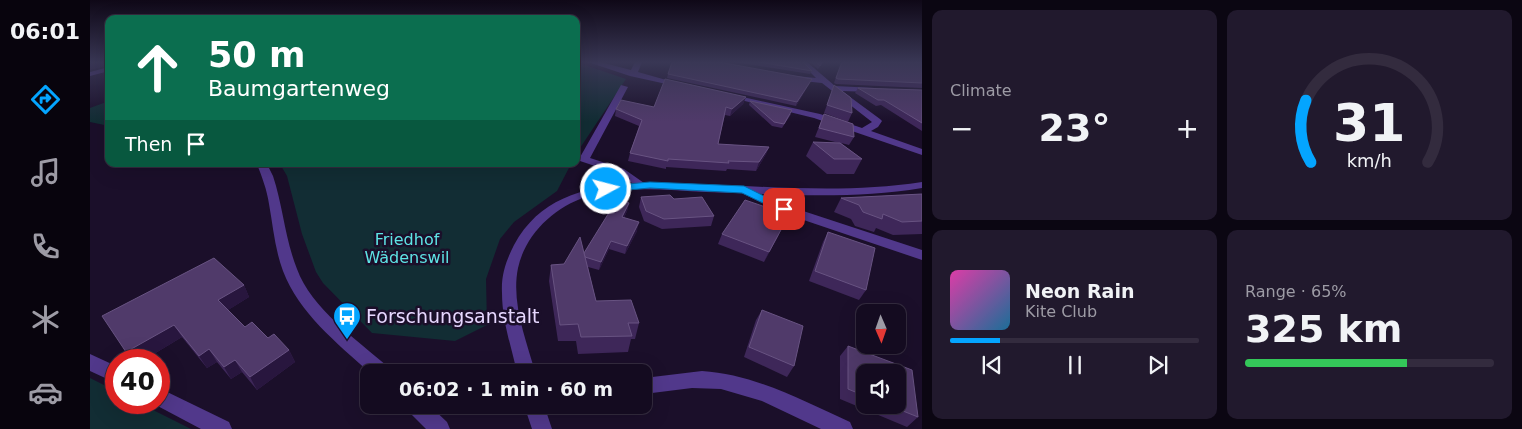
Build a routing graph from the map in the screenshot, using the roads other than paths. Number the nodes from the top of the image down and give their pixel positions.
1 (667, 82) edge
2 (824, 82) edge
3 (624, 87) dead end
4 (689, 87) edge
5 (832, 88) junction
6 (878, 90) edge
7 (717, 93) edge
8 (863, 132) junction
9 (922, 152) edge
10 (263, 167) edge
11 (640, 185) junction
12 (922, 185) edge
13 (744, 190) junction
14 (922, 255) edge
15 (90, 362) edge
16 (373, 364) edge
17 (524, 364) edge
18 (105, 370) edge
19 (652, 385) edge
20 (170, 403) edge
21 (424, 414) edge
22 (540, 414) edge
23 (222, 429) edge
24 (440, 429) edge
25 (542, 429) edge
26 (843, 429) edge

1 - 4 street
2 - 5 street
3 - 11 street
5 - 6 street
5 - 8 street
7 - 8 street
8 - 9 street
10 - 16 street
11 - 13 street
11 - 17 street
12 - 13 street
13 - 14 street
15 - 18 street
19 - 26 street
20 - 23 street
21 - 24 street
22 - 25 street

